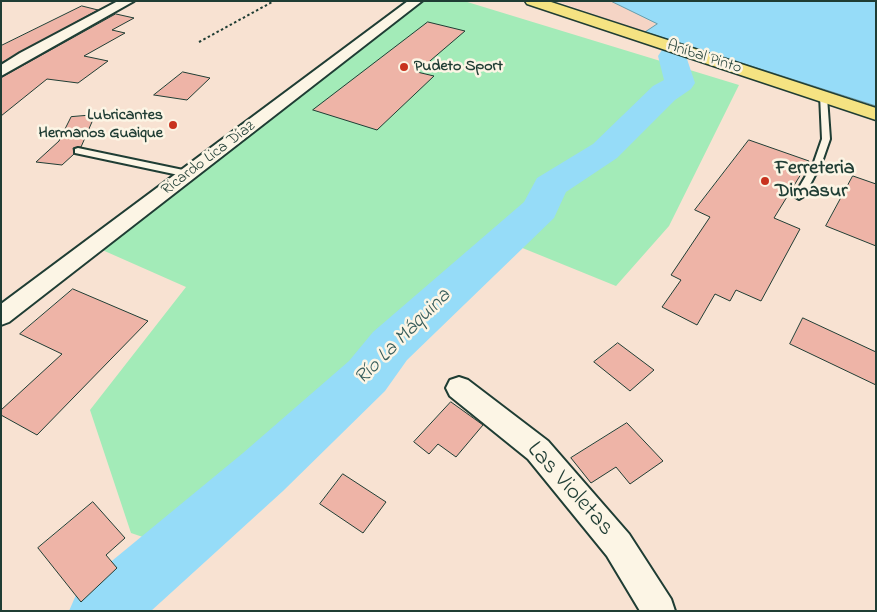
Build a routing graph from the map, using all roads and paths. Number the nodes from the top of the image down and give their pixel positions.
1 (128, 1) edge
2 (274, 1) edge
3 (416, 1) edge
4 (532, 1) edge
5 (199, 42) dead end
6 (1, 72) edge
7 (823, 97) junction
8 (876, 114) edge
9 (78, 151) dead end
10 (188, 174) junction
11 (799, 196) dead end
12 (1, 316) edge
13 (459, 388) dead end
14 (659, 611) edge

1 - 6 street
2 - 5 path
3 - 10 street, Ricardo Lica Díaz
4 - 7 main road, Aníbal Pinto
7 - 8 main road, Aníbal Pinto
7 - 11 lane
9 - 10 lane
10 - 12 street, Ricardo Lica Díaz
13 - 14 street, Las Violetas

